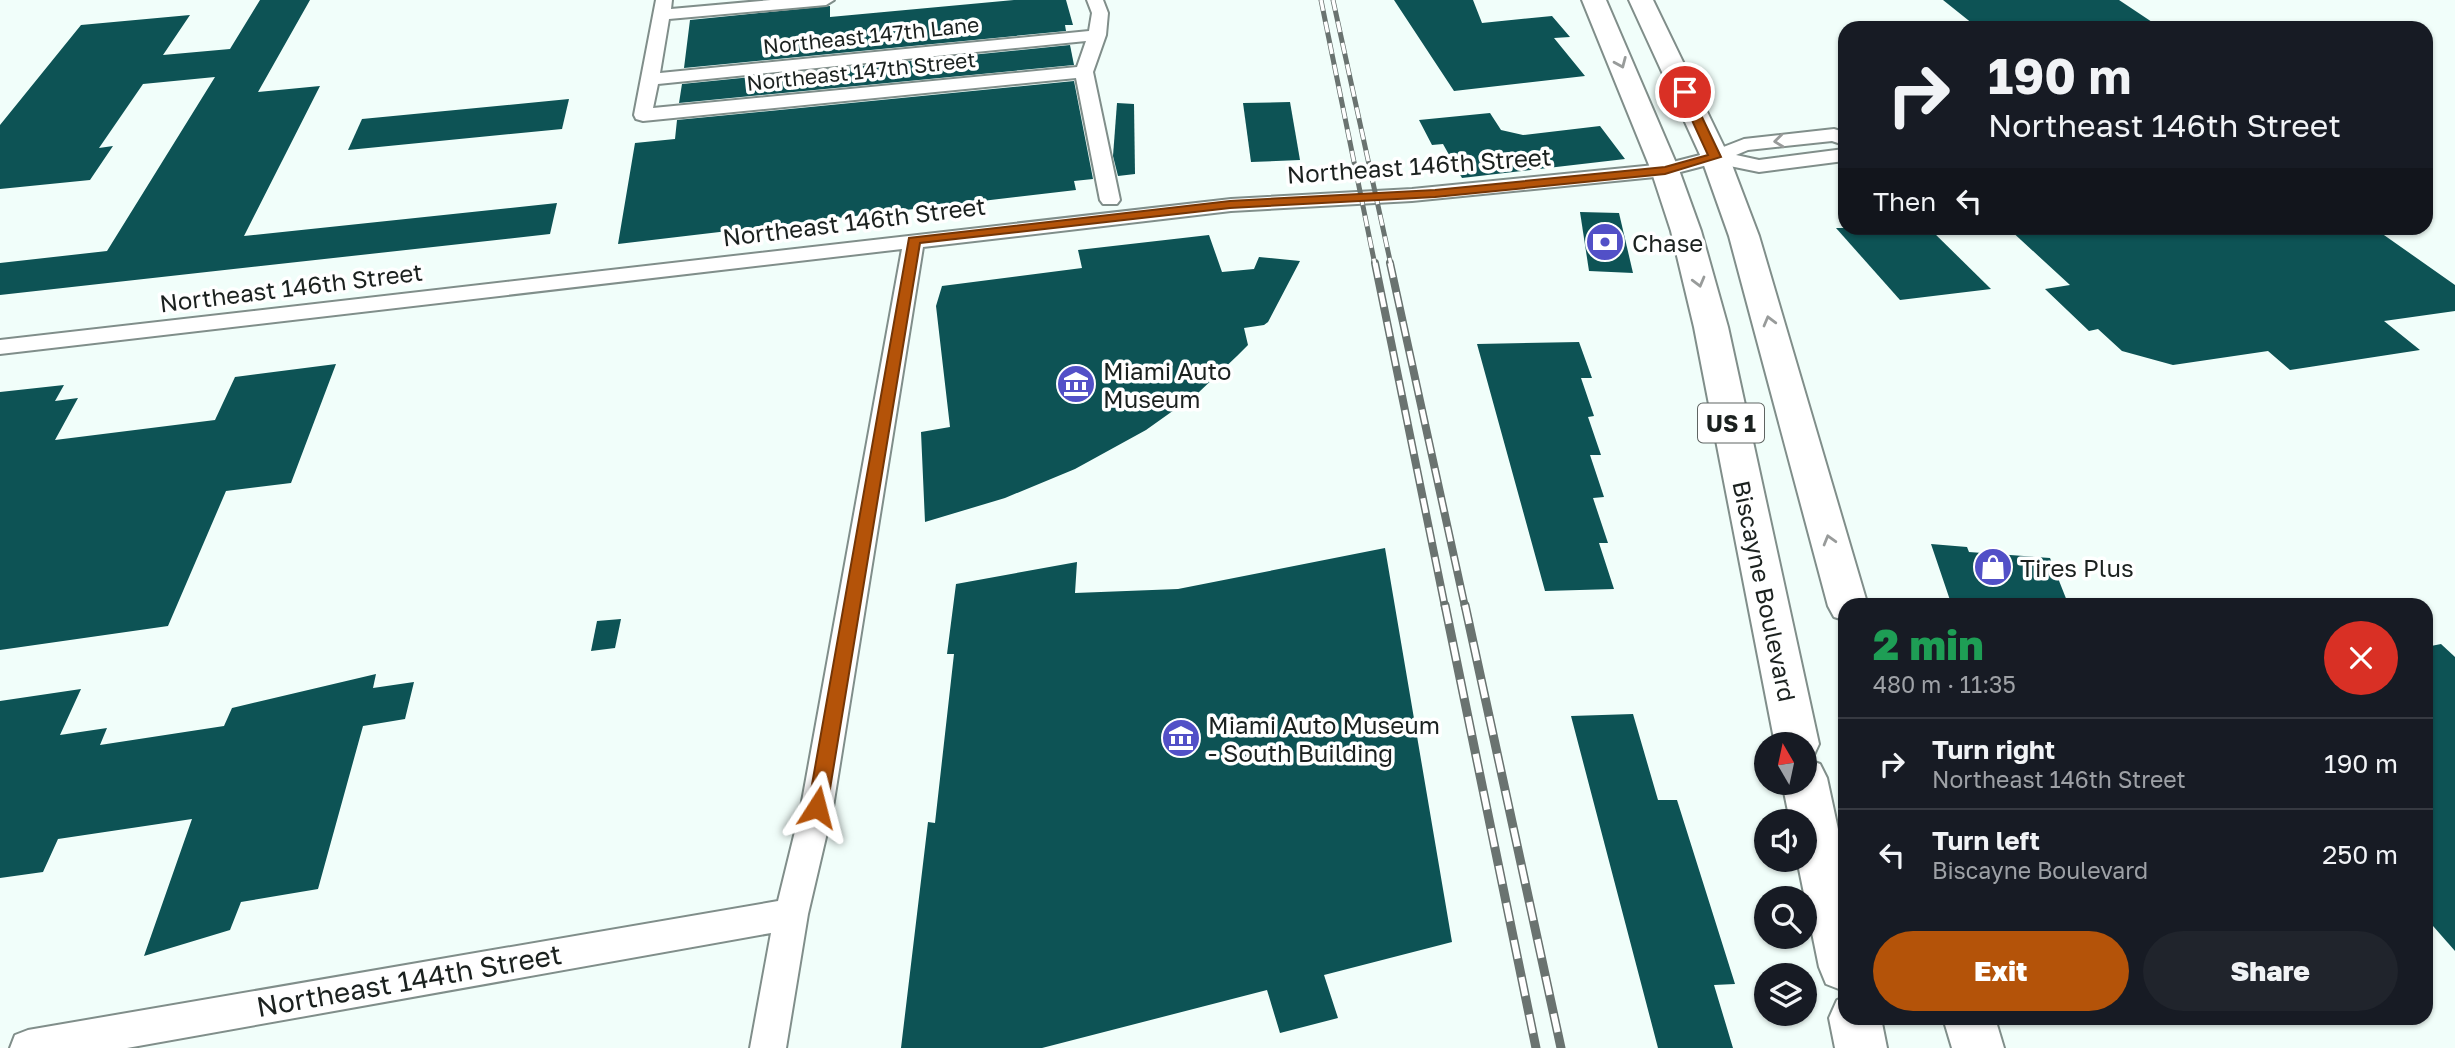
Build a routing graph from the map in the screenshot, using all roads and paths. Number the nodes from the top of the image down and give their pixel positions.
1 (826, 0) edge
2 (1096, 0) edge
3 (1594, 0) edge
4 (1622, 0) edge
5 (1641, 0) edge
6 (662, 7) edge
7 (1656, 33) junction
8 (1097, 35) junction
9 (1084, 72) junction
10 (650, 79) junction
11 (1838, 137) edge
12 (1838, 156) edge
13 (1715, 157) junction
14 (1665, 170) junction
15 (1110, 200) dead end
16 (914, 240) junction
17 (0, 347) edge
18 (1846, 598) edge
19 (1795, 732) edge
20 (1808, 795) edge
21 (790, 914) junction
22 (1838, 939) edge
23 (1856, 1025) edge
24 (1971, 1025) edge
25 (28, 1048) edge
26 (768, 1048) edge
27 (1861, 1048) edge
28 (1978, 1048) edge

1 - 6 street
2 - 8 street
3 -> 14 main road, Biscayne Boulevard / US 1
4 - 7 main road
5 - 7 main road, US 1
6 - 10 street
7 - 13 main road, US 1
8 - 9 street
8 - 10 street, Northeast 147th Lane
9 - 10 street, Northeast 147th Street
9 - 15 street
11 -> 13 street, Northeast 146th Street
12 - 13 street, Northeast 146th Street
13 - 14 street, Northeast 146th Street
18 -> 13 main road, US 1
14 - 16 street, Northeast 146th Street
14 -> 19 main road, Biscayne Boulevard / US 1
16 - 17 street, Northeast 146th Street
16 - 21 street
20 - 22 main road
21 - 25 street, Northeast 144th Street
21 - 26 street
23 - 27 main road
24 - 28 main road

